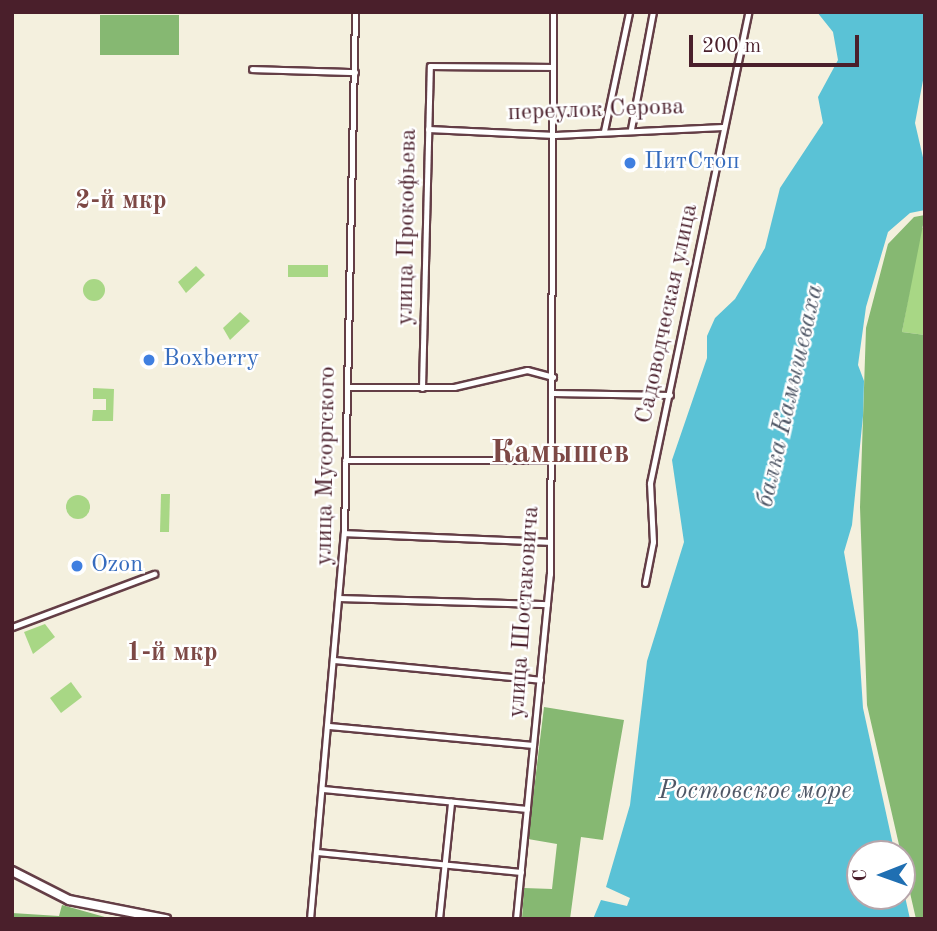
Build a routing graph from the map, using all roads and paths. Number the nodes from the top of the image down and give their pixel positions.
1 (355, 12) edge
2 (553, 12) edge
3 (629, 12) edge
4 (653, 12) edge
5 (748, 12) edge
6 (553, 68) junction
7 (252, 69) dead end
8 (355, 72) junction
9 (723, 127) junction
10 (428, 129) junction
11 (631, 129) junction
12 (604, 131) junction
13 (555, 135) junction
14 (553, 377) junction
15 (347, 387) junction
16 (422, 388) junction
17 (553, 393) junction
18 (670, 395) junction
19 (345, 460) junction
20 (551, 460) junction
21 (344, 533) junction
22 (550, 542) junction
23 (154, 574) dead end
24 (645, 583) dead end
25 (341, 598) junction
26 (547, 604) junction
27 (12, 626) edge
28 (334, 660) junction
29 (540, 680) junction
30 (329, 726) junction
31 (533, 745) junction
32 (323, 789) junction
33 (452, 802) junction
34 (527, 809) junction
35 (317, 852) junction
36 (446, 865) junction
37 (12, 871) edge
38 (521, 872) junction
39 (166, 919) edge
40 (310, 919) edge
41 (439, 919) edge
42 (516, 919) edge

1 - 8 street, улица Мусоргского
2 - 6 street, улица Шостаковича
3 - 12 street
4 - 11 street
5 - 9 street, Садоводческая улица
6 - 10 street, улица Прокофьева
6 - 13 street, улица Шостаковича
7 - 8 street
8 - 15 street, улица Мусоргского
9 - 11 street, переулок Серова
9 - 18 street, Садоводческая улица
10 - 13 street, переулок Серова
10 - 16 street, улица Прокофьева
11 - 12 street, переулок Серова
12 - 13 street, переулок Серова
13 - 14 street, улица Шостаковича
14 - 16 street
14 - 17 street, улица Шостаковича
15 - 16 street
15 - 19 street, улица Мусоргского
17 - 18 street
17 - 20 street, улица Шостаковича
18 - 24 street, Садоводческая улица
19 - 20 street
19 - 21 street, улица Мусоргского
20 - 22 street, улица Шостаковича
21 - 22 street
21 - 25 street, улица Мусоргского
22 - 26 street, улица Шостаковича
23 - 27 street
25 - 26 street
25 - 28 street, улица Мусоргского
26 - 29 street, улица Шостаковича
28 - 29 street
28 - 30 street, улица Мусоргского
29 - 31 street, улица Шостаковича
30 - 31 street
30 - 32 street, улица Мусоргского
31 - 34 street, улица Шостаковича
32 - 33 street
32 - 35 street, улица Мусоргского
33 - 34 street
33 - 36 street
34 - 38 street, улица Шостаковича
35 - 36 street
35 - 40 street, улица Мусоргского
36 - 38 street
36 - 41 street
37 - 39 main road
38 - 42 street, улица Шостаковича

